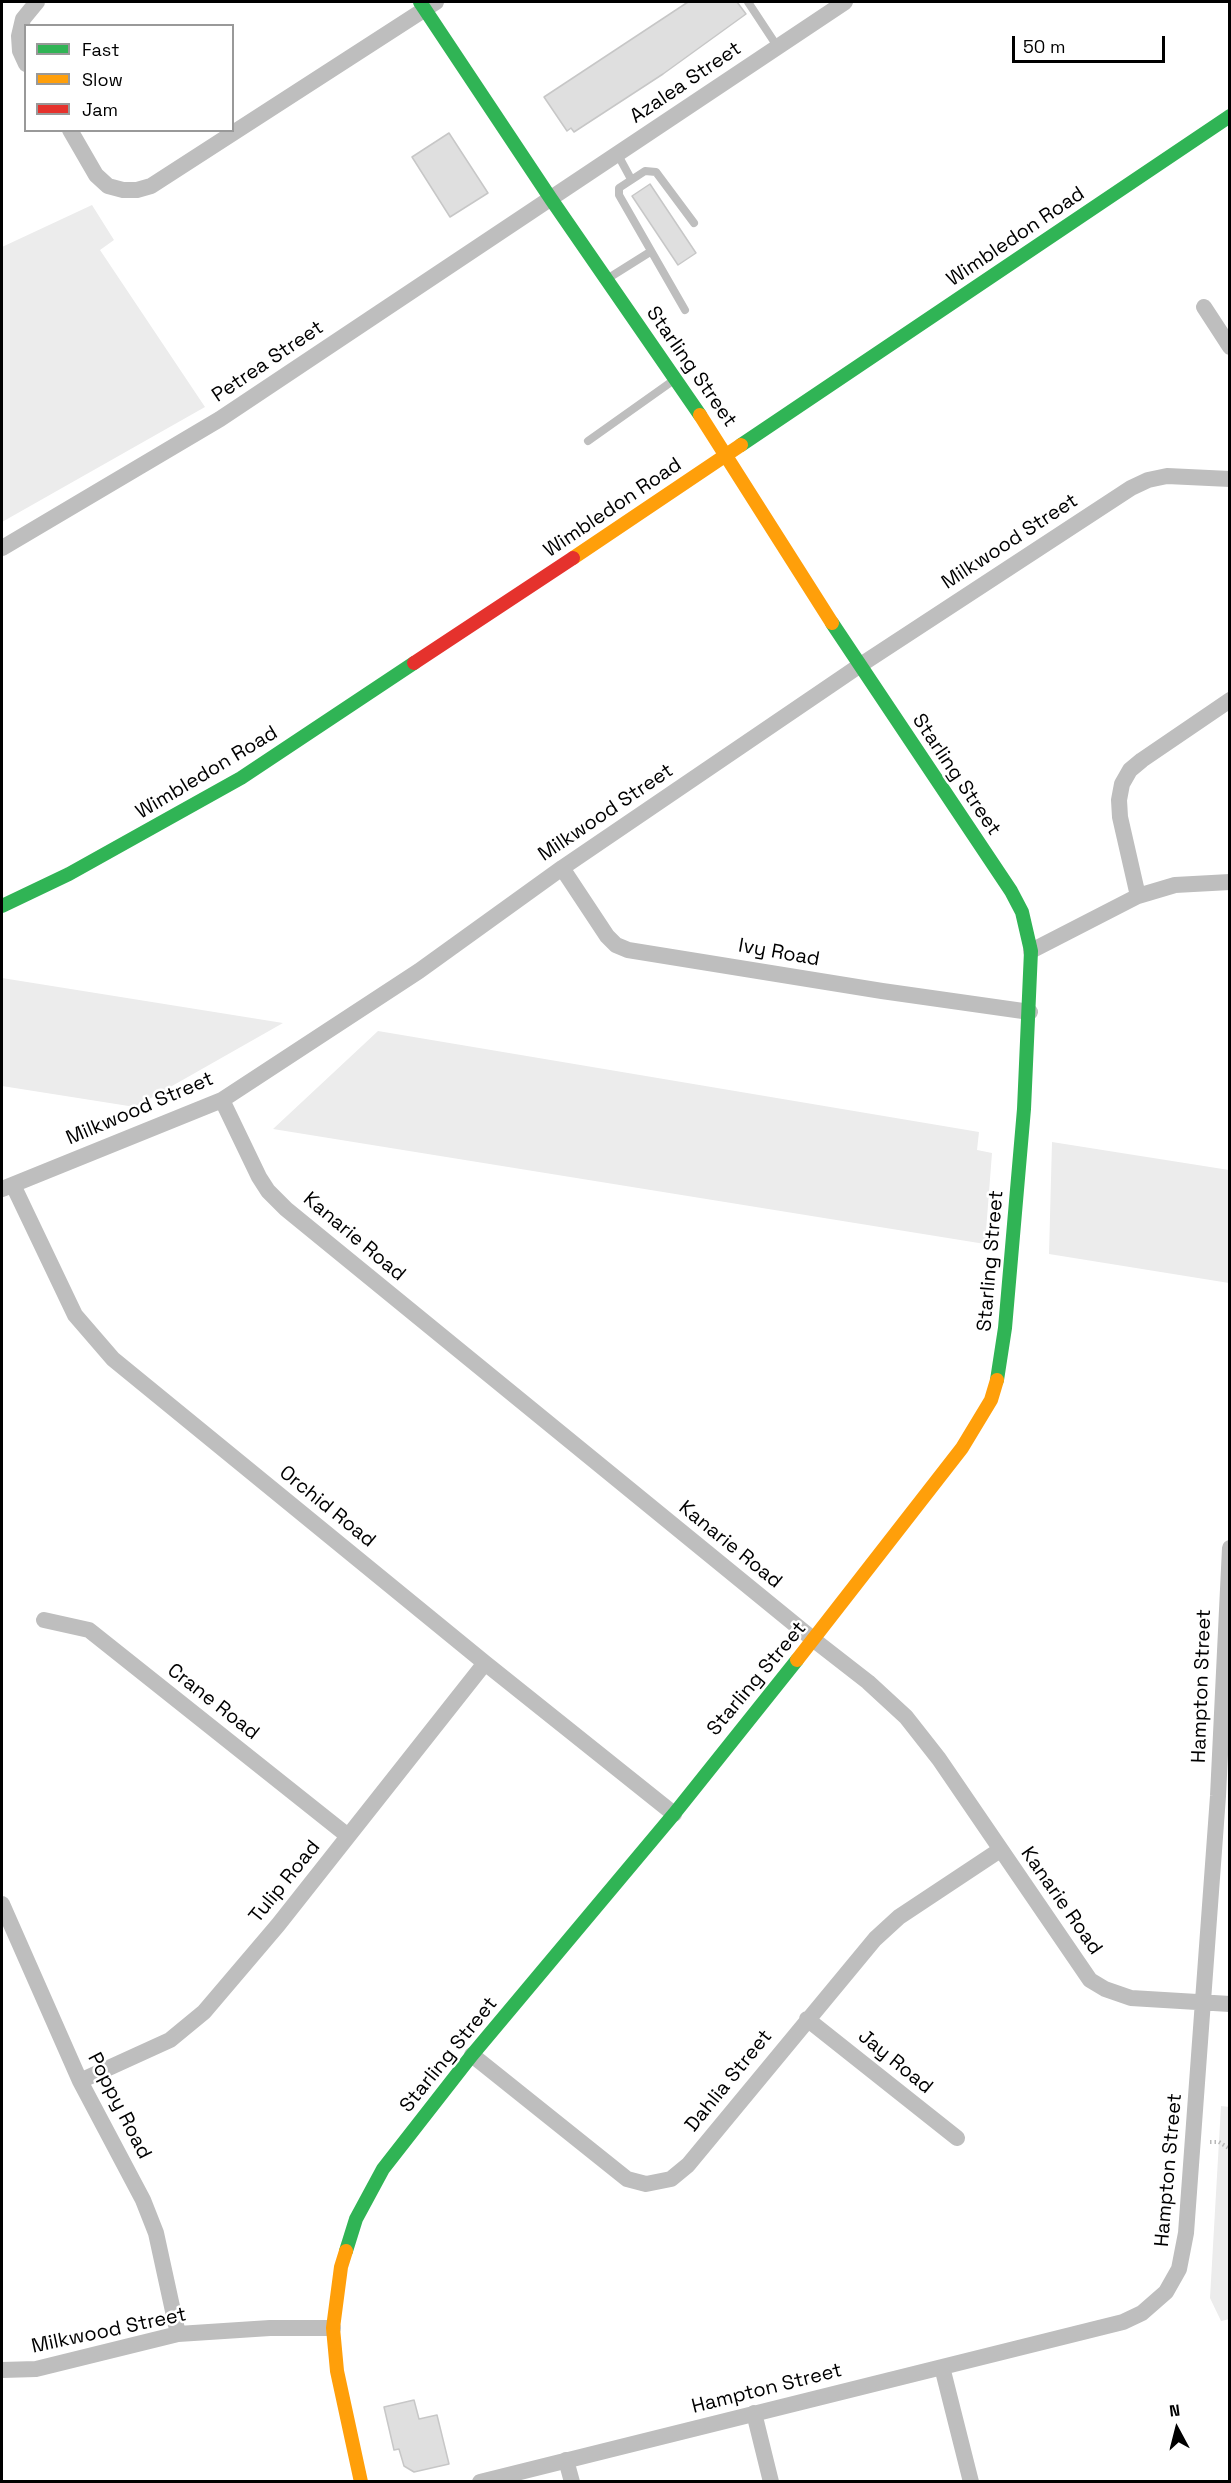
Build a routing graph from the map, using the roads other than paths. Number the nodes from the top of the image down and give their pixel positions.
1 (36, 2) edge
2 (748, 2) edge
3 (845, 2) edge
4 (427, 4) edge
5 (777, 46) junction
6 (24, 60) edge
7 (1230, 116) edge
8 (234, 131) edge
9 (71, 132) edge
10 (233, 132) edge
11 (618, 155) junction
12 (631, 179) junction
13 (551, 199) junction
14 (694, 223) dead end
15 (650, 252) junction
16 (607, 280) junction
17 (1204, 307) dead end
18 (686, 310) dead end
19 (1230, 347) edge
20 (675, 379) junction
21 (588, 441) dead end
22 (727, 455) junction
23 (1230, 479) edge
24 (2, 548) edge
25 (859, 666) junction
26 (1230, 700) edge
27 (562, 868) junction
28 (1230, 882) edge
29 (1138, 896) junction
30 (2, 906) edge
31 (1031, 951) junction
32 (1030, 1012) junction
33 (222, 1100) junction
34 (7, 1187) edge
35 (1230, 1548) edge
36 (44, 1620) dead end
37 (814, 1641) junction
38 (485, 1664) junction
39 (674, 1814) junction
40 (348, 1836) junction
41 (1000, 1850) junction
42 (2, 1904) edge
43 (1203, 2002) junction
44 (1230, 2004) edge
45 (807, 2019) junction
46 (472, 2055) junction
47 (80, 2081) junction
48 (957, 2138) dead end
49 (333, 2328) junction
50 (178, 2334) junction
51 (942, 2367) junction
52 (2, 2370) edge
53 (754, 2413) junction
54 (566, 2460) junction
55 (361, 2481) edge
56 (480, 2481) edge
57 (572, 2481) edge
58 (771, 2481) edge
59 (971, 2481) edge

1 - 6 street
2 - 5 lane
3 - 5 street, Azalea Street
4 - 8 street
4 - 13 street, Starling Street
5 - 11 street, Azalea Street
7 - 22 street, Wimbledon Road
9 - 10 street
11 - 12 lane
11 - 13 street, Azalea Street
12 - 14 lane
12 - 15 lane
13 - 16 street, Starling Street
13 - 24 street, Petrea Street
15 - 16 lane
15 - 18 lane
16 - 20 street, Starling Street
17 - 19 street
20 - 21 lane
20 - 22 street, Starling Street
22 - 25 street, Starling Street
22 - 30 street, Wimbledon Road
23 - 25 street, Milkwood Street
25 - 27 street, Milkwood Street
25 - 31 street, Starling Street
26 - 29 street
27 - 32 street, Ivy Road
27 - 33 street, Milkwood Street
28 - 29 street
29 - 31 street
31 - 32 street, Starling Street
32 - 37 street, Starling Street
33 - 34 street, Milkwood Street
33 - 37 street, Kanarie Road
34 - 38 street, Orchid Road
35 - 43 street, Hampton Street
36 - 40 street, Crane Road
37 - 39 street, Starling Street
37 - 41 street, Kanarie Road
38 - 39 street, Orchid Road
38 - 40 street, Tulip Road
39 - 46 street, Starling Street
40 - 47 street, Tulip Road
41 - 43 street, Kanarie Road
41 - 45 street, Dahlia Street
42 - 47 street, Poppy Road
43 - 44 street, Kanarie Road
43 - 51 street, Hampton Street
45 - 46 street, Dahlia Street
45 - 48 street, Jay Road
46 - 49 street, Starling Street
47 - 50 street, Poppy Road
49 - 50 street, Milkwood Street
49 - 55 street, Starling Street
50 - 52 street, Milkwood Street
51 - 53 street, Hampton Street
51 - 59 street
53 - 54 street, Hampton Street
53 - 58 street
54 - 56 street, Hampton Street
54 - 57 street

